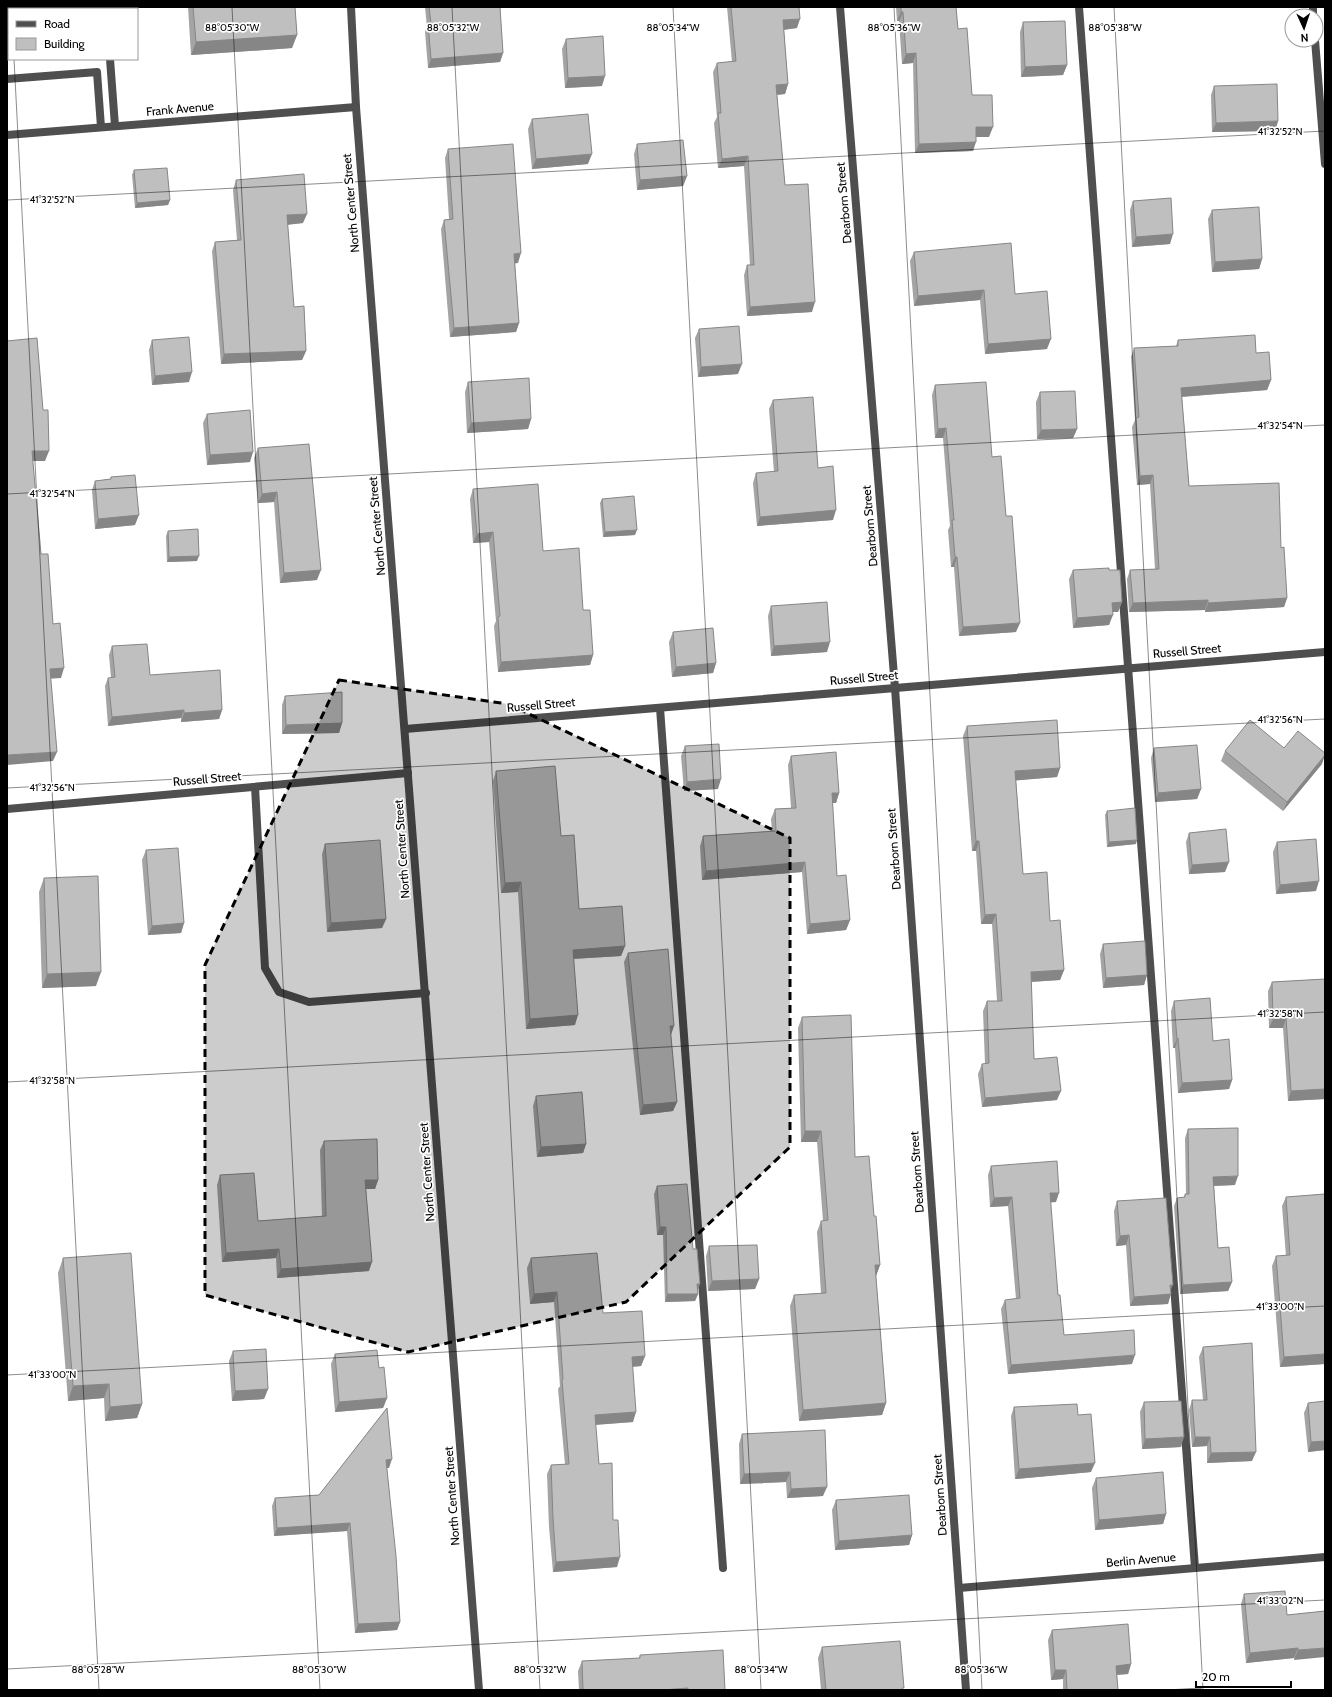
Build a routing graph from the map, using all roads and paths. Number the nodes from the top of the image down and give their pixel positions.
1 (351, 7) edge
2 (840, 7) edge
3 (1079, 7) edge
4 (1316, 48) edge
5 (110, 60) edge
6 (7, 79) edge
7 (356, 107) junction
8 (115, 126) junction
9 (101, 127) junction
10 (7, 135) edge
11 (1325, 164) edge
12 (1325, 652) edge
13 (1129, 668) junction
14 (895, 688) junction
15 (660, 708) junction
16 (405, 729) junction
17 (408, 773) junction
18 (255, 787) junction
19 (7, 809) edge
20 (426, 993) junction
21 (1325, 1557) edge
22 (723, 1568) dead end
23 (1195, 1568) junction
24 (959, 1588) junction
25 (479, 1690) edge
26 (966, 1690) edge

1 - 7 street, North Center Street
2 - 14 street, Dearborn Street
3 - 13 street
4 - 11 street
5 - 8 street
6 - 9 street
7 - 8 street, Frank Avenue
7 - 16 street, North Center Street
8 - 9 street, Frank Avenue
9 - 10 street, Frank Avenue
12 - 13 street, Russell Street
13 - 14 street, Russell Street
13 - 23 street
14 - 15 street, Russell Street
14 - 24 street, Dearborn Street
15 - 16 street, Russell Street
15 - 22 street
16 - 17 street, North Center Street
17 - 18 street, Russell Street
17 - 20 street, North Center Street
18 - 19 street, Russell Street
18 - 20 street
20 - 25 street, North Center Street
21 - 23 street, Berlin Avenue
23 - 24 street, Berlin Avenue
24 - 26 street, Dearborn Street

